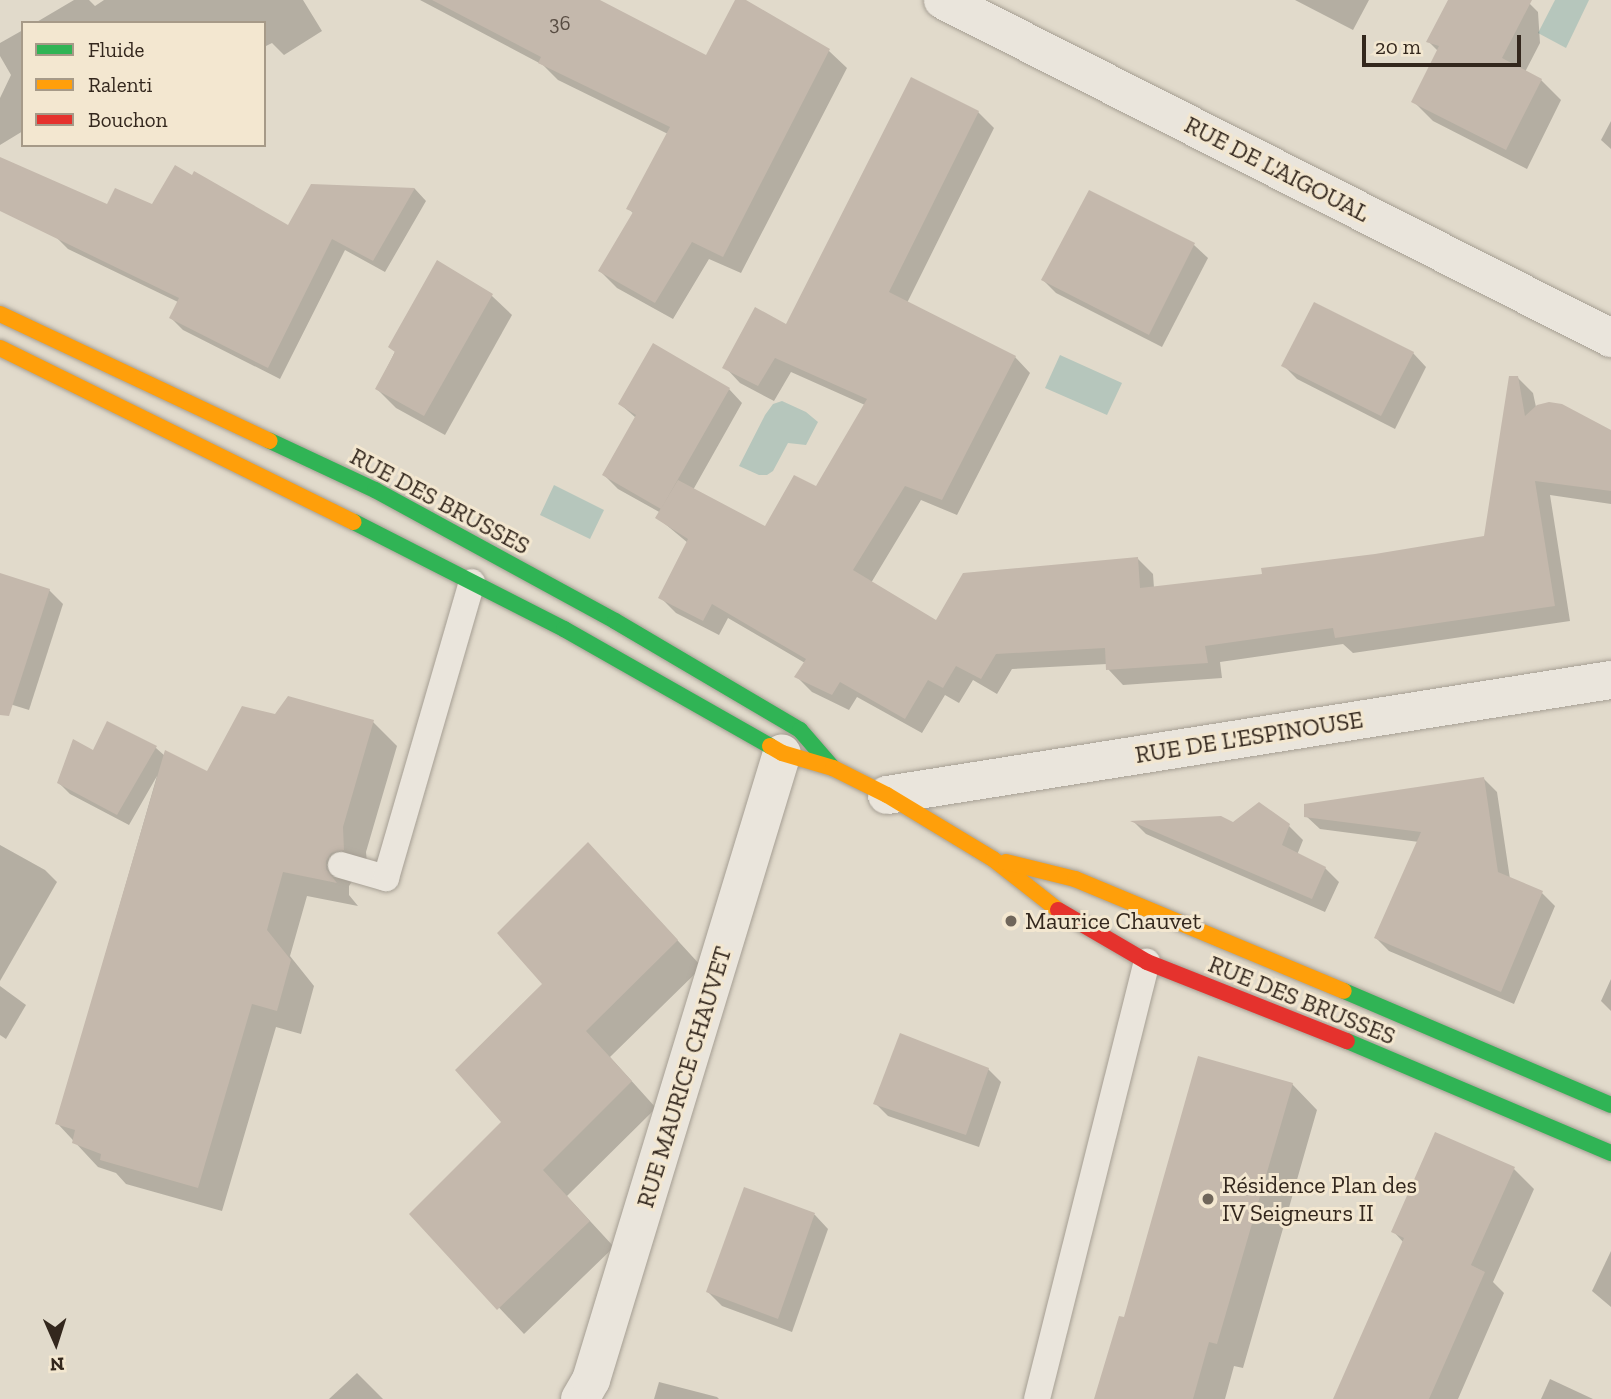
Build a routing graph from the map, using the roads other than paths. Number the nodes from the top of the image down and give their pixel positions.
1 (943, 0) edge
2 (0, 313) edge
3 (1611, 338) edge
4 (0, 348) edge
5 (472, 582) junction
6 (1611, 680) edge
7 (782, 753) junction
8 (833, 768) junction
9 (887, 795) junction
10 (993, 859) junction
11 (341, 865) dead end
12 (1147, 962) junction
13 (1611, 1105) edge
14 (1611, 1153) edge
15 (580, 1399) edge
16 (1037, 1399) edge

1 - 3 street, RUE DE L'AIGOUAL
2 - 8 street, RUE DES BRUSSES
4 - 5 street, RUE DES BRUSSES
5 - 7 street, RUE DES BRUSSES
5 - 11 lane
6 - 9 street, RUE DE L'ESPINOUSE
7 - 8 street, RUE DES BRUSSES
7 - 15 street, RUE MAURICE CHAUVET
8 - 9 street, RUE DES BRUSSES
9 - 10 street, RUE DES BRUSSES
10 - 12 street, RUE DES BRUSSES
10 - 13 street, RUE DES BRUSSES
12 - 14 street, RUE DES BRUSSES
12 - 16 lane

